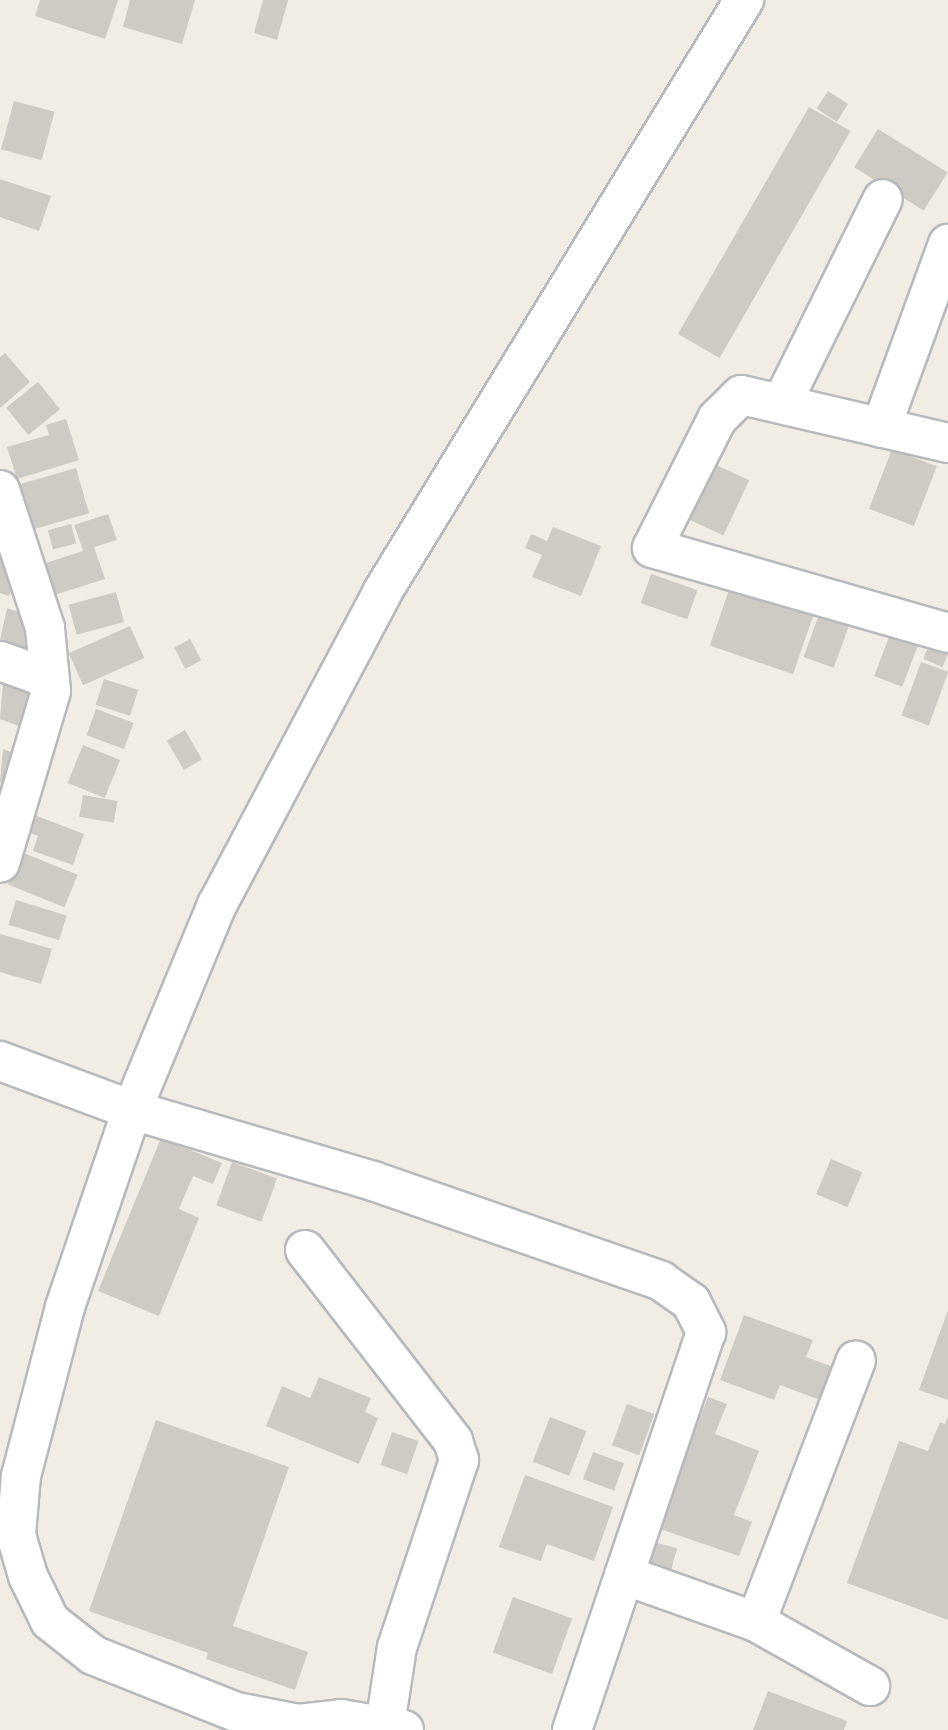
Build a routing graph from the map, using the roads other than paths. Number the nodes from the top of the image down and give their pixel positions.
1 (744, 0) edge
2 (883, 199) dead end
3 (948, 244) edge
4 (783, 401) junction
5 (881, 428) junction
6 (948, 443) edge
7 (0, 490) edge
8 (9, 543) edge
9 (948, 633) edge
10 (0, 661) edge
11 (50, 679) junction
12 (4, 841) edge
13 (0, 1061) edge
14 (132, 1110) junction
15 (305, 1250) dead end
16 (856, 1360) dead end
17 (624, 1575) junction
18 (756, 1622) junction
19 (870, 1686) dead end
20 (394, 1728) edge
21 (572, 1730) edge

1 - 14 street
2 - 4 street
3 - 5 street
4 - 5 street
4 - 9 street
5 - 6 street
7 - 8 street
8 - 11 street
10 - 11 street
11 - 12 street
13 - 14 street
14 - 17 street
14 - 20 street
15 - 20 street
16 - 18 street
17 - 18 street
17 - 21 street
18 - 19 street

